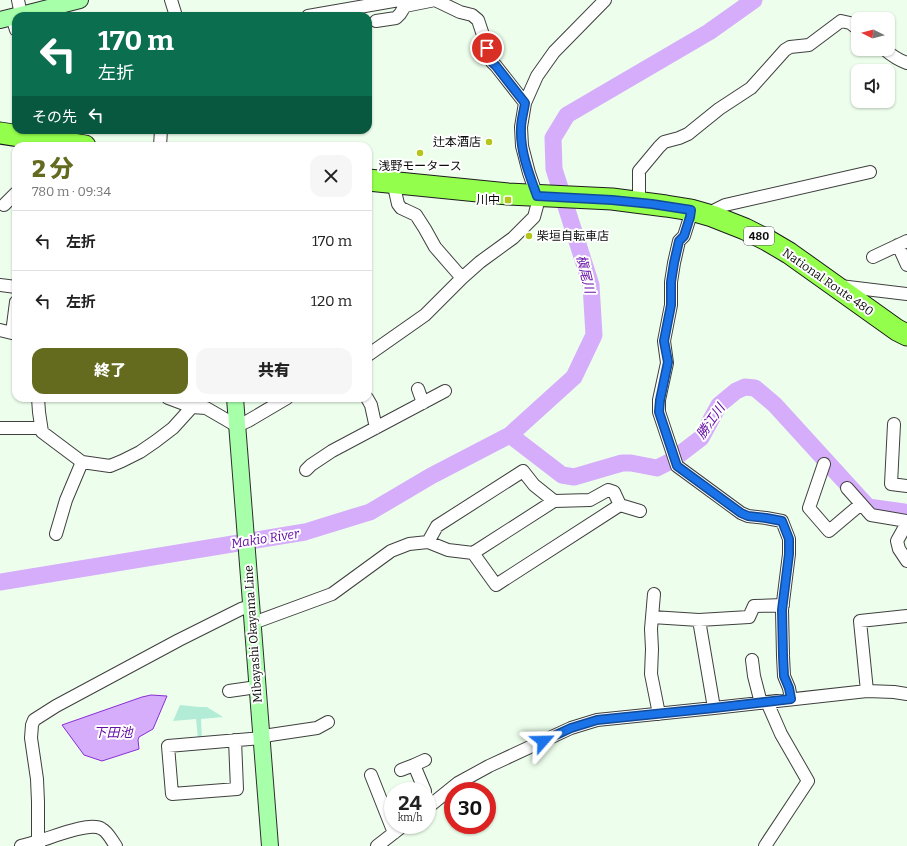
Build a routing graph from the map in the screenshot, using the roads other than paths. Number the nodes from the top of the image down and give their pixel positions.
1 (80, 0) edge
2 (171, 0) edge
3 (435, 0) edge
4 (605, 0) edge
5 (401, 2) edge
6 (30, 12) edge
7 (175, 12) edge
8 (335, 12) edge
9 (376, 21) dead end
10 (851, 24) edge
11 (893, 56) edge
12 (907, 63) edge
13 (525, 103) junction
14 (12, 138) edge
15 (51, 139) edge
16 (66, 142) edge
17 (870, 172) dead end
18 (372, 180) edge
19 (393, 182) junction
20 (542, 196) junction
21 (12, 197) edge
22 (639, 202) junction
23 (4, 205) dead end
24 (691, 210) junction
25 (712, 216) junction
26 (902, 243) edge
27 (873, 257) dead end
28 (907, 266) edge
29 (462, 278) junction
30 (0, 285) edge
31 (12, 286) edge
32 (833, 286) junction
33 (907, 294) edge
34 (0, 330) edge
35 (12, 333) edge
36 (907, 335) edge
37 (372, 352) edge
38 (418, 389) dead end
39 (445, 391) dead end
40 (38, 402) edge
41 (180, 402) edge
42 (235, 402) edge
43 (280, 402) edge
44 (369, 402) edge
45 (423, 403) junction
46 (192, 406) junction
47 (894, 424) dead end
48 (237, 426) junction
49 (0, 428) edge
50 (41, 428) junction
51 (376, 428) junction
52 (82, 462) junction
53 (824, 464) dead end
54 (313, 468) dead end
55 (907, 486) edge
56 (847, 488) dead end
57 (554, 501) junction
58 (861, 504) junction
59 (620, 505) junction
60 (640, 511) dead end
61 (907, 522) edge
62 (56, 534) dead end
63 (428, 542) junction
64 (473, 552) junction
65 (907, 561) edge
66 (654, 594) dead end
67 (783, 605) junction
68 (251, 606) junction
69 (907, 616) edge
70 (652, 617) junction
71 (699, 620) junction
72 (253, 623) junction
73 (752, 660) dead end
74 (257, 687) junction
75 (229, 690) dead end
76 (867, 691) junction
77 (907, 694) edge
78 (791, 699) junction
79 (764, 702) junction
80 (714, 708) junction
81 (659, 714) junction
82 (324, 728) dead end
83 (261, 738) junction
84 (235, 740) junction
85 (425, 760) dead end
86 (414, 765) junction
87 (400, 770) dead end
88 (371, 775) dead end
89 (421, 782) edge
90 (436, 797) edge
91 (384, 808) edge
92 (393, 834) edge
93 (38, 844) edge
94 (21, 846) edge
95 (116, 846) edge
96 (270, 846) edge
97 (377, 846) edge
98 (765, 846) edge

1 - 6 main road
2 - 7 street
3 - 5 street
3 - 13 street
4 - 13 street
5 - 8 street
5 - 9 street
10 - 22 street
11 - 12 street
13 - 20 street
14 - 15 highway
15 - 16 highway
17 - 25 street
18 - 19 highway, National Route 480 / 480
19 - 20 highway, National Route 480 / 480
19 - 29 street
20 - 22 highway, National Route 480 / 480
20 - 29 street
21 - 23 street
22 - 24 highway, National Route 480 / 480
24 - 25 highway, National Route 480 / 480
24 - 67 street
25 - 32 highway, National Route 480 / 480
26 - 27 street
26 - 28 street
29 - 37 street
30 - 31 street
32 - 33 street
32 - 36 highway, National Route 480 / 480
34 - 35 street
38 - 45 street
39 - 45 street
40 - 50 street
41 - 46 street
42 - 48 main road, Mibayashi Okayama Line
43 - 48 street
44 - 51 street
45 - 51 street
46 - 48 street
46 - 52 street
47 - 55 street
48 - 68 main road, Mibayashi Okayama Line
49 - 50 street
50 - 52 street
51 - 54 street
52 - 62 street
53 - 58 street
56 - 58 street
57 - 59 street
57 - 63 street
57 - 64 street
58 - 61 street
59 - 60 street
59 - 64 street
61 - 65 street
63 - 64 street
63 - 72 street
66 - 70 street
67 - 71 street
67 - 78 street
68 - 72 main road, Mibayashi Okayama Line
68 - 93 street
69 - 76 street
70 - 71 street
70 - 81 street
71 - 80 street
72 - 74 main road, Mibayashi Okayama Line
73 - 79 street
74 - 75 street
74 - 83 main road, Mibayashi Okayama Line
76 - 77 street
76 - 78 street
78 - 79 street
79 - 80 street
79 - 98 street
80 - 81 street
81 - 90 street
82 - 83 street
83 - 84 street
83 - 96 main road, Mibayashi Okayama Line
84 - 84 street
85 - 86 street
86 - 87 street
86 - 89 street
88 - 91 street
92 - 97 street
93 - 94 street
93 - 95 street

